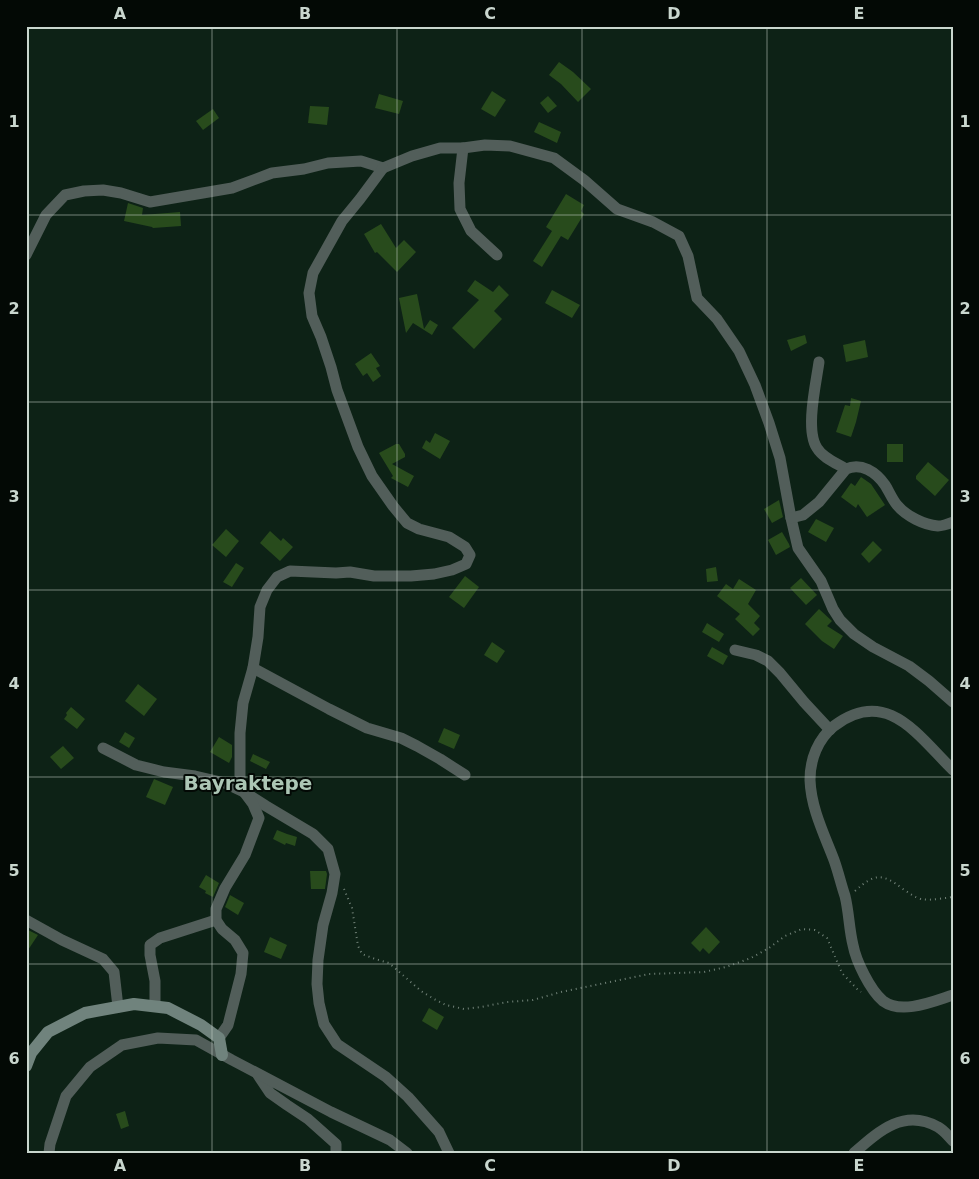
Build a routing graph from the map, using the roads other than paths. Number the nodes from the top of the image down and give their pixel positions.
1 (463, 148) junction
2 (383, 168) junction
3 (497, 255) dead end
4 (26, 256) edge
5 (819, 362) dead end
6 (846, 470) junction
7 (791, 518) junction
8 (953, 522) edge
9 (735, 650) dead end
10 (253, 668) junction
11 (953, 702) edge
12 (830, 730) junction
13 (103, 748) dead end
14 (953, 770) edge
15 (465, 775) dead end
16 (244, 792) junction
17 (26, 920) edge
18 (216, 920) junction
19 (953, 995) edge
20 (155, 1006) junction
21 (118, 1007) junction
22 (219, 1038) junction
23 (222, 1055) junction
24 (26, 1066) edge
25 (257, 1073) junction
26 (953, 1141) edge
27 (49, 1153) edge
28 (336, 1153) edge
29 (407, 1153) edge
30 (449, 1153) edge
31 (854, 1153) edge

1 - 2 street
1 - 3 street
1 - 7 street
2 - 4 street
2 - 10 street
5 - 6 street
6 - 7 street
6 - 8 street
7 - 11 street
9 - 12 street
10 - 15 street
10 - 16 street
12 - 14 street
12 - 19 street
13 - 16 street
16 - 18 street
16 - 30 street
17 - 21 street
18 - 20 street
18 - 22 street
20 - 21 street
20 - 22 street
21 - 24 street
22 - 23 street
23 - 25 street
23 - 27 street
25 - 28 street
25 - 29 street
26 - 31 street

